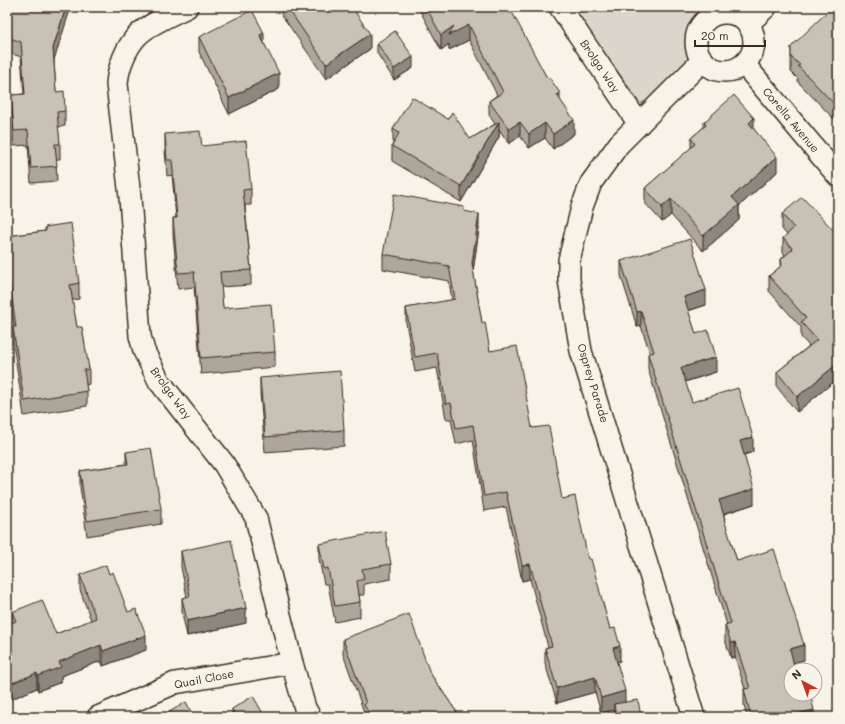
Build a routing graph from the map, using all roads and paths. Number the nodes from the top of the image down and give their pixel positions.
1 (187, 7) edge
2 (560, 7) edge
3 (766, 7) edge
4 (748, 24) junction
5 (703, 60) junction
6 (744, 64) junction
7 (639, 124) junction
8 (838, 176) edge
9 (292, 663) junction
10 (98, 717) edge
11 (310, 717) edge
12 (694, 717) edge

1 - 9 street, Brolga Way
2 - 7 street, Brolga Way
3 - 4 street
4 - 5 street
4 - 6 street
5 - 6 street
5 - 7 street, Osprey Parade
6 - 8 street, Corella Avenue
7 - 12 street, Osprey Parade
9 - 10 street, Quail Close
9 - 11 street, Brolga Way

